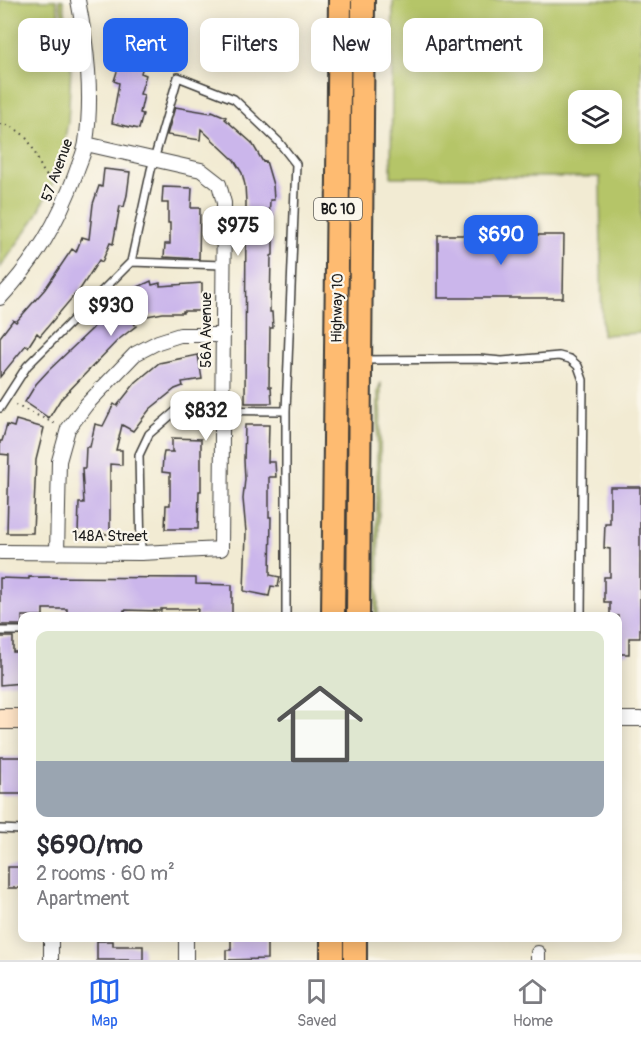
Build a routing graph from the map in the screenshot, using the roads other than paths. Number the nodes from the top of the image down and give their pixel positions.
1 (78, 0) edge
2 (340, 0) edge
3 (363, 0) edge
4 (86, 144) junction
5 (154, 159) junction
6 (131, 262) junction
7 (223, 265) junction
8 (0, 298) edge
9 (222, 334) junction
10 (361, 360) junction
11 (0, 408) edge
12 (222, 410) junction
13 (286, 411) junction
14 (221, 549) joint
15 (0, 552) edge
16 (57, 553) junction
17 (141, 553) junction
18 (286, 612) edge
19 (333, 612) edge
20 (358, 612) edge
21 (581, 612) edge
22 (0, 631) edge
23 (18, 631) edge
24 (622, 718) edge
25 (641, 718) edge
26 (0, 719) edge
27 (18, 719) edge
28 (0, 830) edge
29 (18, 830) edge
30 (51, 942) edge
31 (186, 942) edge
32 (332, 942) edge
33 (355, 942) edge
34 (51, 960) edge
35 (186, 960) edge
36 (332, 960) edge
37 (355, 960) edge

1 - 4 street, 57 Avenue
2 - 19 highway, Highway 10 / BC 10
3 - 10 highway, Highway 10 / BC 10
4 - 5 street
4 - 8 street, 57 Avenue
5 - 6 lane
5 - 7 street, 56A Avenue
5 - 13 lane
6 - 7 lane
6 - 11 lane
7 - 9 street, 56A Avenue
9 - 12 street, 56A Avenue
9 - 16 street
10 - 20 highway, Highway 10 / BC 10
10 - 21 lane
12 - 13 lane
12 - 14 street, 56A Avenue
12 - 17 lane
13 - 18 lane
14 - 17 street, 148A Street
15 - 16 street, 148A Street
16 - 17 street, 148A Street
22 - 23 lane
24 - 25 street
26 - 27 main road
28 - 29 lane
30 - 34 street
31 - 35 street
32 - 36 highway
33 - 37 highway

